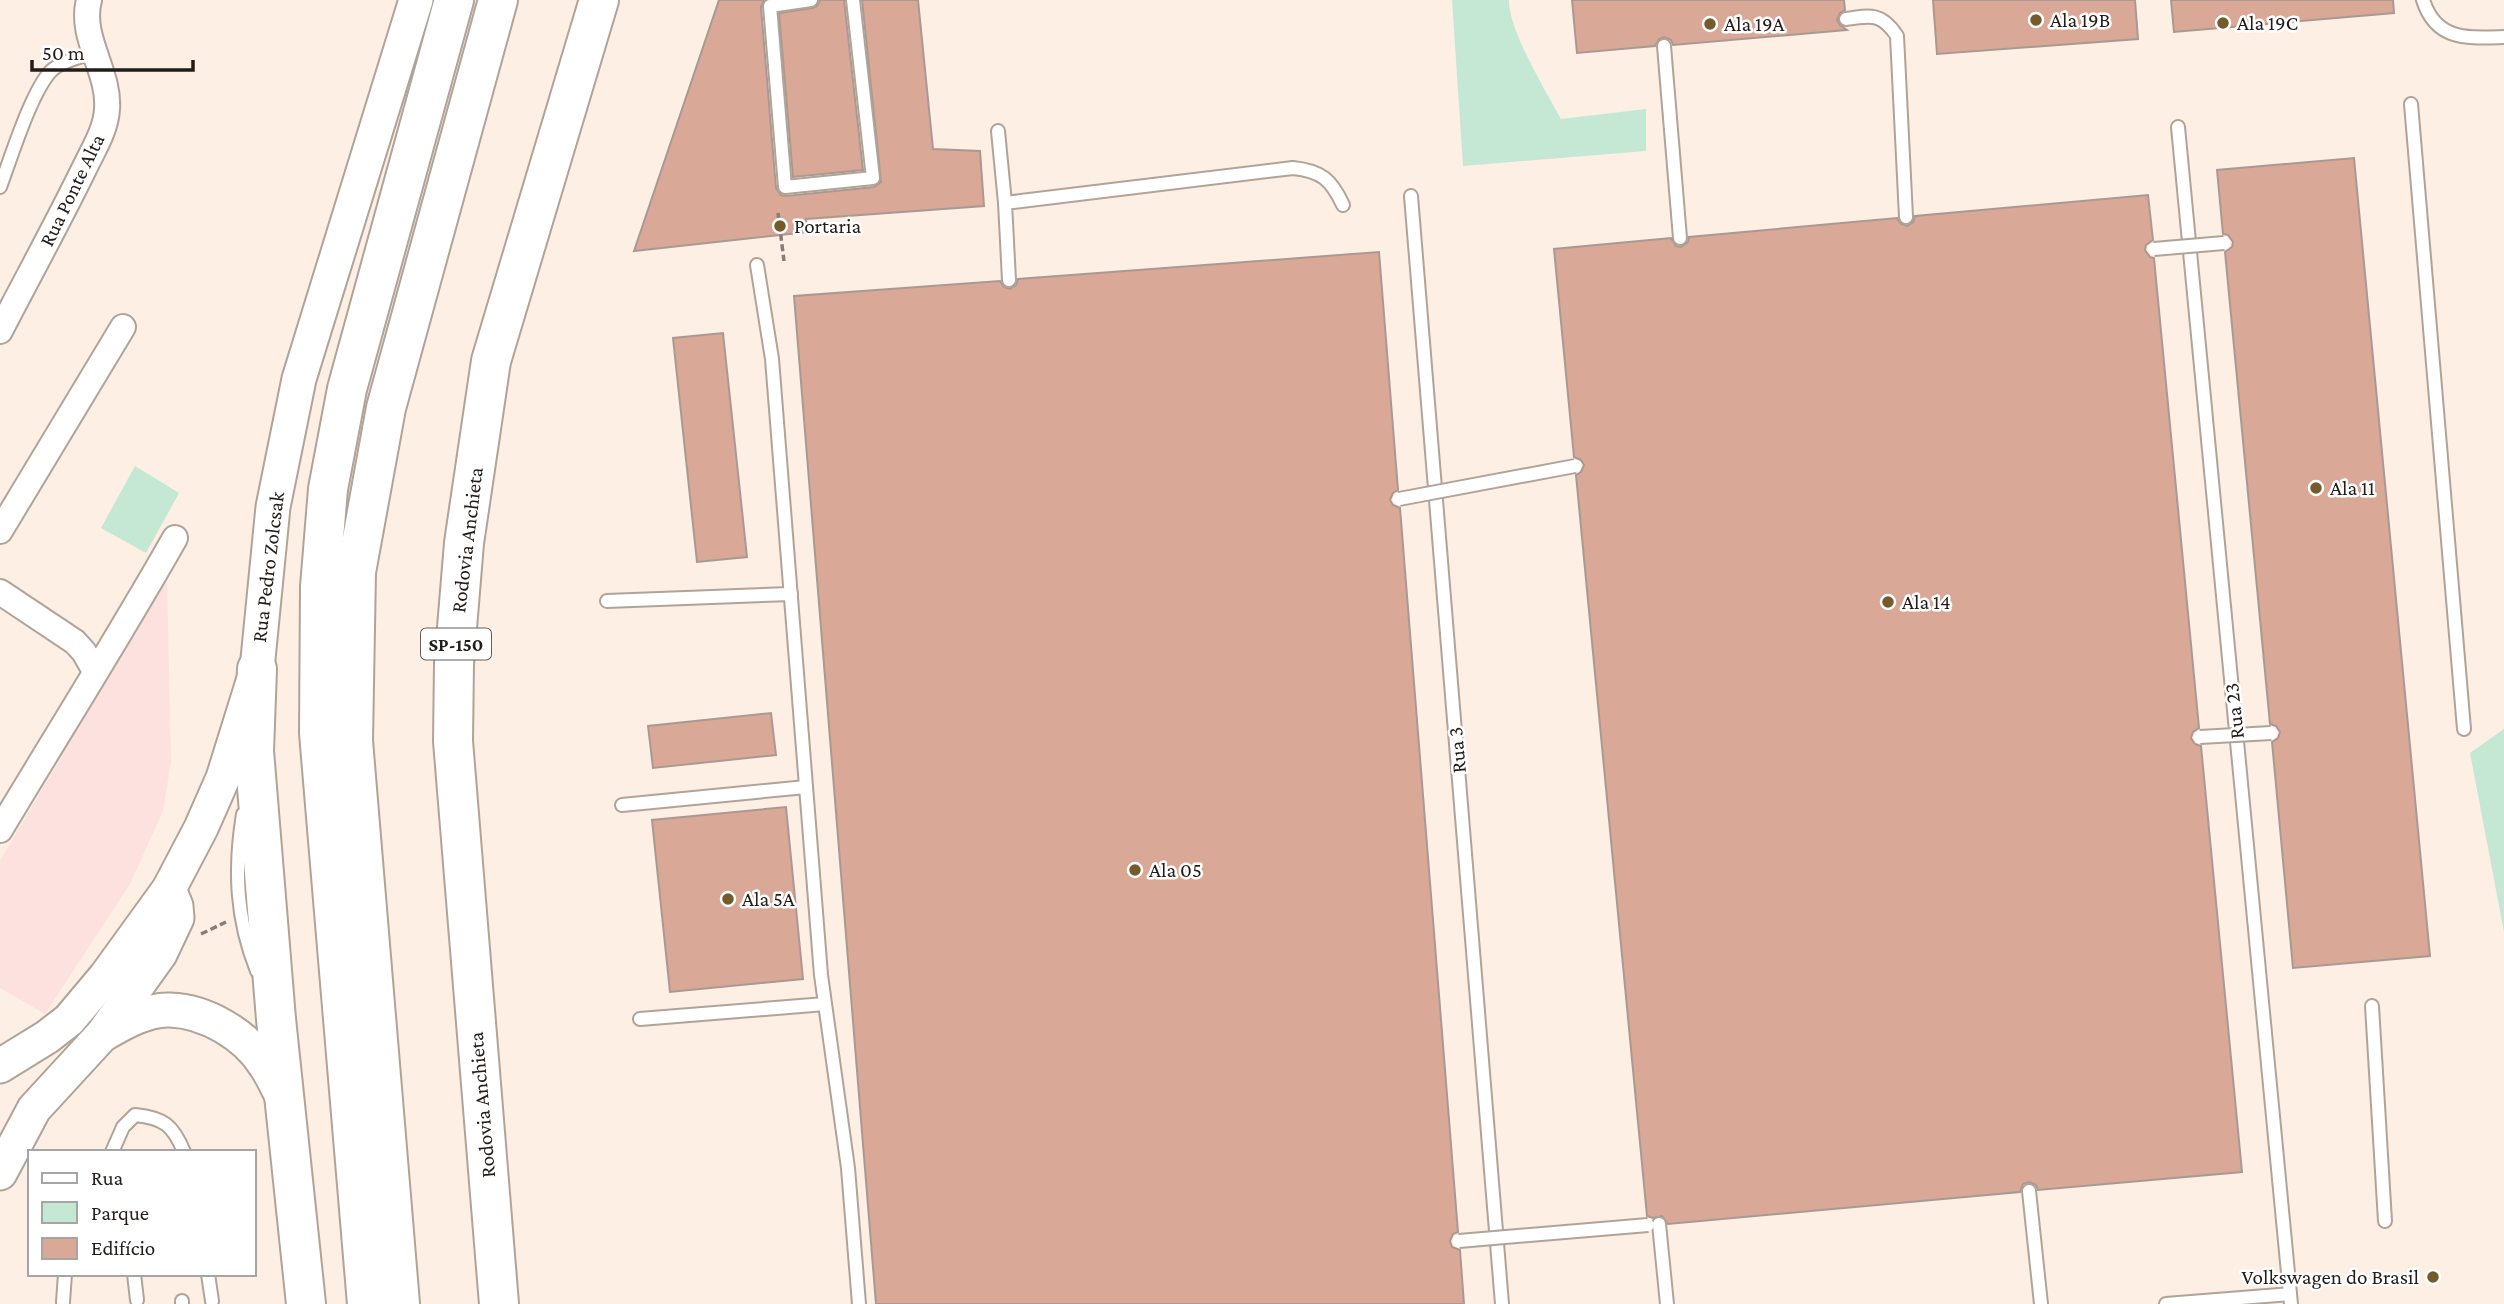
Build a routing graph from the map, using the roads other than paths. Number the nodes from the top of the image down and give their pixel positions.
1 (89, 0) edge
2 (415, 0) edge
3 (454, 0) edge
4 (498, 0) edge
5 (598, 0) edge
6 (811, 0) edge
7 (853, 0) edge
8 (2423, 0) edge
9 (1846, 19) dead end
10 (2504, 37) edge
11 (1664, 46) dead end
12 (96, 54) junction
13 (2411, 104) dead end
14 (2178, 127) dead end
15 (998, 131) dead end
16 (0, 187) edge
17 (1411, 196) dead end
18 (1005, 203) junction
19 (1343, 205) dead end
20 (1906, 217) dead end
21 (1680, 237) dead end
22 (2224, 243) dead end
23 (2154, 249) dead end
24 (757, 265) dead end
25 (1009, 280) dead end
26 (123, 327) dead end
27 (0, 331) edge
28 (1575, 466) dead end
29 (1399, 499) dead end
30 (0, 531) edge
31 (174, 538) dead end
32 (0, 592) edge
33 (791, 594) junction
34 (607, 601) dead end
35 (257, 669) junction
36 (95, 671) junction
37 (2464, 729) dead end
38 (2271, 733) dead end
39 (2200, 737) dead end
40 (806, 788) junction
41 (622, 805) dead end
42 (0, 830) edge
43 (169, 889) junction
44 (825, 1004) junction
45 (2372, 1006) dead end
46 (640, 1019) dead end
47 (102, 1035) junction
48 (0, 1066) edge
49 (0, 1072) edge
50 (285, 1102) junction
51 (34, 1110) junction
52 (113, 1150) edge
53 (183, 1150) edge
54 (0, 1173) edge
55 (2029, 1191) dead end
56 (2385, 1222) dead end
57 (1459, 1241) dead end
58 (65, 1276) edge
59 (134, 1276) edge
60 (208, 1276) edge
61 (2291, 1299) edge
62 (137, 1300) dead end
63 (212, 1301) dead end
64 (63, 1302) dead end
65 (306, 1304) edge
66 (367, 1304) edge
67 (400, 1304) edge
68 (499, 1304) edge
69 (859, 1304) edge
70 (1502, 1304) edge
71 (1667, 1304) edge
72 (2041, 1304) edge
73 (2165, 1304) edge

1 - 12 street, Rua Ponte Alta
2 - 35 main road, Rua Pedro Zolcsak
3 - 66 highway
4 - 67 highway
5 - 68 highway, Rodovia Anchieta / SP-150
6 - 7 lane
8 - 10 lane
9 - 20 lane
11 - 21 lane
12 - 16 lane
12 - 27 street, Rua Ponte Alta
13 - 37 lane
14 - 61 lane, Rua 23
15 - 18 lane
17 - 70 lane, Rua 3
18 - 19 lane
18 - 25 lane
22 - 23 lane, bridge
24 - 33 lane
26 - 30 street
28 - 29 lane, bridge
31 - 36 street
32 - 36 street
33 - 34 lane
33 - 40 lane
35 - 43 main road, Rua Pedro Zolcsak
35 - 50 highway
36 - 42 street
38 - 39 lane, bridge
40 - 41 lane
40 - 44 lane
43 - 47 main road
43 - 48 main road, Rua Pedro Zolcsak
44 - 46 lane
44 - 69 lane
45 - 56 lane
47 - 50 main road
47 - 51 main road
49 - 51 main road
50 - 65 highway
51 - 54 main road
52 - 53 lane
55 - 72 lane
57 - 71 lane, bridge
58 - 64 lane
59 - 62 lane
60 - 63 lane
61 - 73 lane

